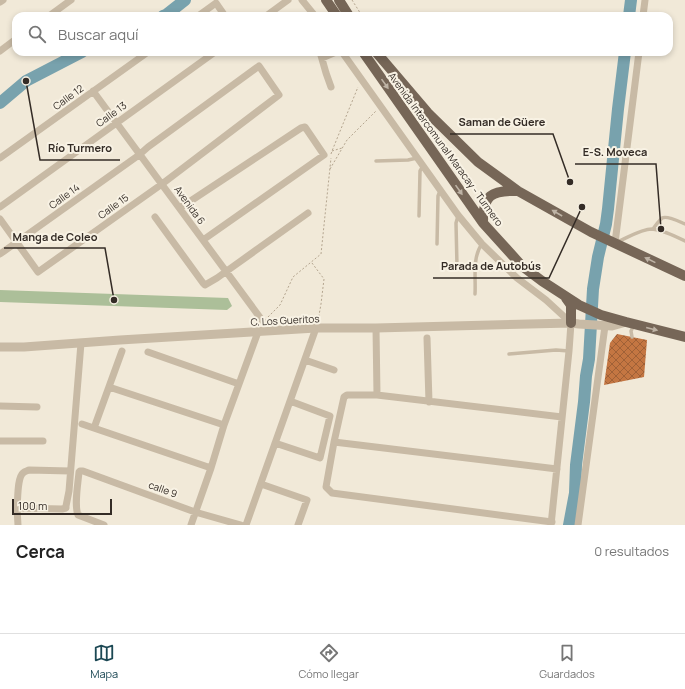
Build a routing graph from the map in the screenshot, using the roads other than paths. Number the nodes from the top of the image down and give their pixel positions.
1 (3, 0) edge
2 (71, 0) edge
3 (288, 0) edge
4 (302, 0) edge
5 (326, 0) edge
6 (339, 0) edge
7 (646, 0) edge
8 (0, 2) edge
9 (54, 12) edge
10 (204, 12) edge
11 (222, 12) edge
12 (272, 12) edge
13 (312, 12) edge
14 (334, 12) edge
15 (347, 12) edge
16 (644, 12) edge
17 (12, 42) edge
18 (0, 51) edge
19 (142, 56) edge
20 (209, 56) edge
21 (321, 56) edge
22 (345, 56) edge
23 (365, 56) edge
24 (379, 56) edge
25 (638, 56) edge
26 (331, 87) dead end
27 (93, 91) junction
28 (116, 123) junction
29 (139, 155) junction
30 (0, 158) edge
31 (418, 158) junction
32 (376, 161) dead end
33 (423, 166) junction
34 (162, 184) junction
35 (440, 190) junction
36 (518, 191) junction
37 (0, 206) edge
38 (180, 208) junction
39 (308, 213) dead end
40 (458, 215) junction
41 (155, 216) dead end
42 (420, 216) dead end
43 (0, 219) edge
44 (483, 223) junction
45 (685, 224) edge
46 (653, 229) junction
47 (203, 240) junction
48 (685, 241) edge
49 (17, 242) junction
50 (611, 242) junction
51 (437, 244) dead end
52 (482, 244) junction
53 (0, 254) edge
54 (457, 266) dead end
55 (226, 271) junction
56 (685, 276) edge
57 (475, 294) dead end
58 (565, 296) junction
59 (602, 322) junction
60 (575, 323) junction
61 (630, 324) junction
62 (316, 328) junction
63 (376, 328) junction
64 (270, 331) junction
65 (258, 332) junction
66 (632, 337) dead end
67 (685, 337) edge
68 (427, 338) dead end
69 (81, 343) junction
70 (0, 347) edge
71 (122, 351) dead end
72 (569, 351) junction
73 (148, 352) dead end
74 (509, 354) dead end
75 (305, 360) junction
76 (334, 370) dead end
77 (239, 384) junction
78 (109, 387) junction
79 (377, 395) junction
80 (290, 401) junction
81 (429, 402) junction
82 (0, 406) edge
83 (38, 407) dead end
84 (562, 417) junction
85 (82, 424) dead end
86 (224, 425) junction
87 (94, 428) junction
88 (0, 441) edge
89 (43, 441) dead end
90 (334, 442) junction
91 (275, 443) junction
92 (211, 468) junction
93 (557, 469) junction
94 (70, 471) junction
95 (261, 484) junction
96 (17, 508) junction
97 (195, 512) junction
98 (552, 523) edge
99 (18, 525) edge
100 (104, 525) edge
101 (191, 525) edge
102 (241, 525) edge
103 (246, 525) edge
104 (298, 525) edge
105 (578, 525) edge

1 - 8 street
2 - 9 street
3 - 12 street
4 - 13 street
5 - 14 main road
6 - 15 main road
7 - 16 street
10 - 11 street
17 - 18 street
19 - 27 street, Calle 12
20 - 28 street, Calle 13
21 - 26 street
22 - 31 street
23 -> 44 main road, Avenida Intercomunal Maracay - Turmero
24 - 36 main road, Avenida Intercomunal Maracay - Turmero
25 - 50 street
27 - 28 street, Avenida 6
27 - 30 street, Calle 12
28 - 29 street, Avenida 6
28 - 37 street, Calle 13
29 - 34 street, Avenida 6
29 - 34 street, Calle 14
29 - 49 street, Calle 14
31 - 32 lane
31 - 33 street
33 - 35 street
33 - 42 lane
34 - 38 street, Avenida 6
34 - 49 street, Calle 15
35 - 40 street
35 - 51 lane
36 - 44 main road
50 -> 36 main road, Avenida Intercomunal Maracay - Turmero
38 - 47 street, Avenida 6
38 - 47 street
39 - 55 street
40 - 52 street
40 - 54 lane
41 - 55 street
43 - 49 street
44 - 58 main road, Avenida Intercomunal Maracay - Turmero
45 - 46 lane
46 - 48 lane
46 - 50 lane
47 - 55 street, Avenida 6
49 - 53 street, Calle 14
56 -> 50 main road, Avenida Intercomunal Maracay - Turmero
52 - 57 lane
52 - 60 street
55 - 64 street, Avenida 6
58 - 59 main road, Avenida Intercomunal Maracay - Turmero
58 - 60 main road
59 - 60 street, C. Los Gueritos
59 - 61 main road, Avenida Intercomunal Maracay - Turmero
59 - 105 street
60 - 63 street, C. Los Gueritos
60 - 72 street
61 - 66 lane
61 -> 67 main road, Avenida Intercomunal Maracay - Turmero
62 - 63 street, C. Los Gueritos
62 - 64 street, C. Los Gueritos
62 - 75 street
63 - 79 street
64 - 65 street, C. Los Gueritos
65 - 69 street, C. Los Gueritos
65 - 77 street
68 - 81 street
69 - 70 street, C. Los Gueritos
69 - 94 street
71 - 78 street
72 - 74 lane
72 - 84 street
73 - 77 street
75 - 76 street
75 - 80 street
77 - 86 street
78 - 86 street
78 - 87 street
79 - 81 street
79 - 90 street
80 - 91 street
80 - 91 street
81 - 84 street
82 - 83 street
84 - 93 street
85 - 87 street
86 - 92 street
87 - 92 street
88 - 89 street
90 - 93 street
90 - 98 street
91 - 95 street
92 - 97 street
93 - 98 street
94 - 96 street
94 - 96 street
95 - 103 street
95 - 104 street
96 - 99 street
97 - 100 street, calle 9
97 - 101 street
97 - 102 street, calle 9

